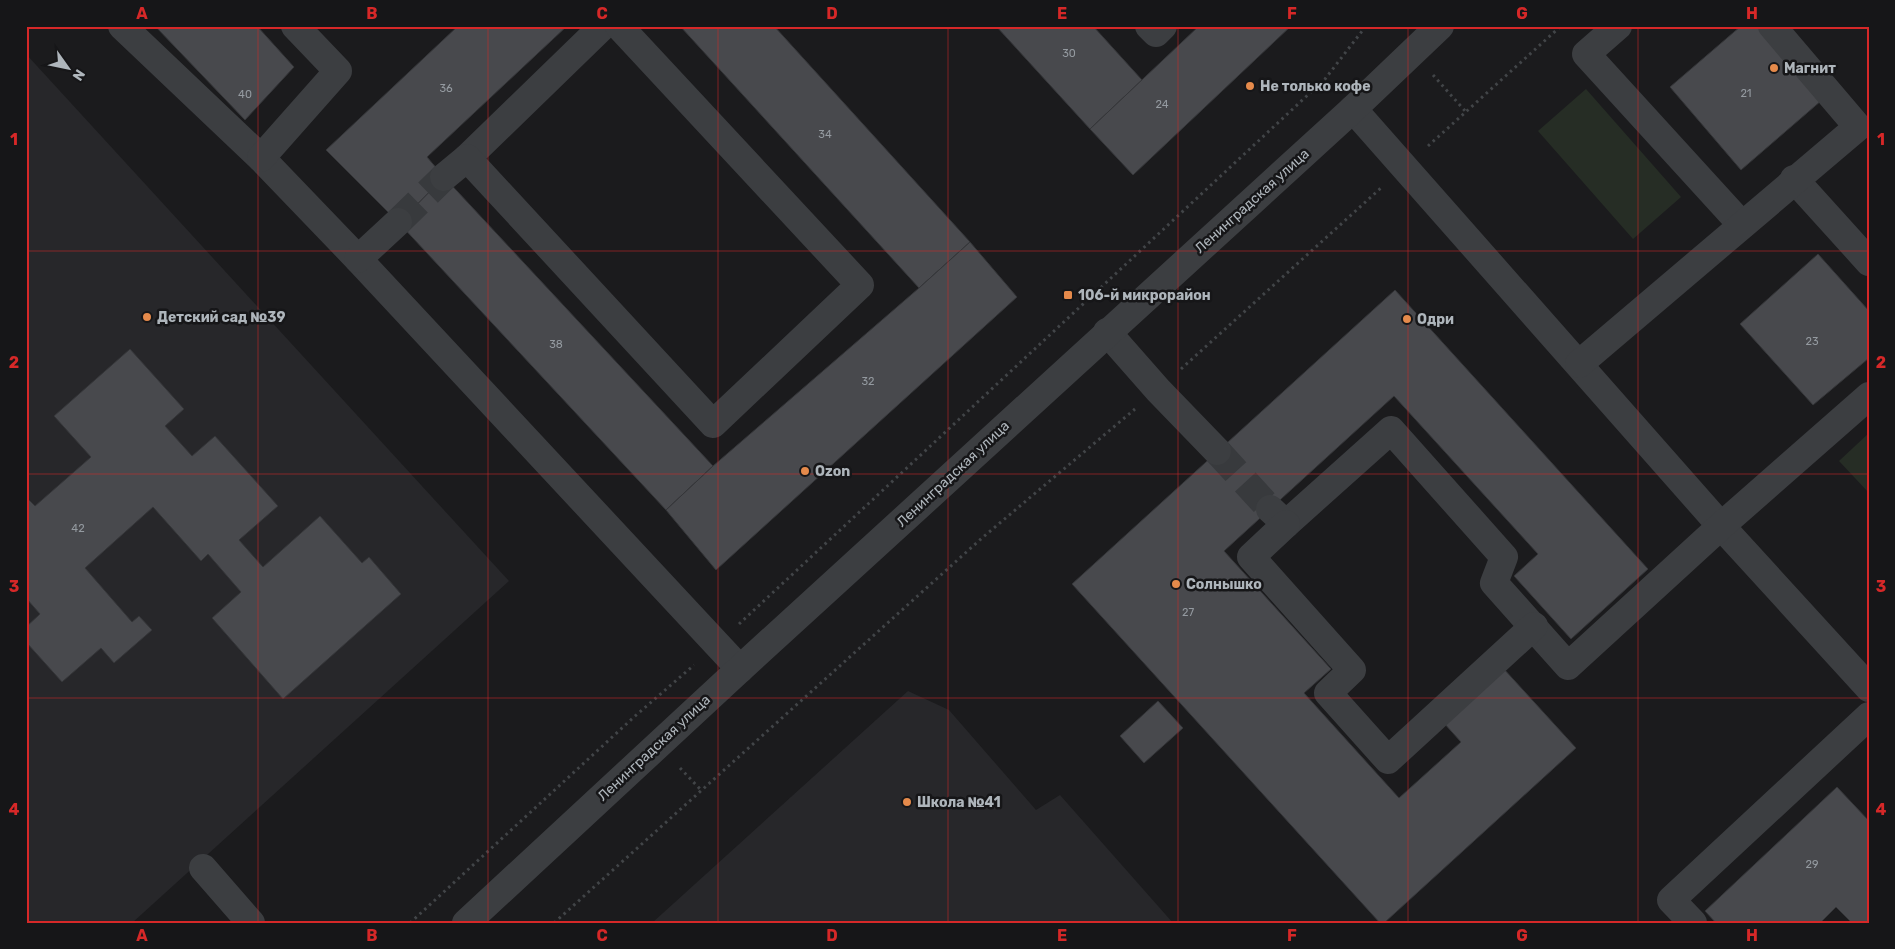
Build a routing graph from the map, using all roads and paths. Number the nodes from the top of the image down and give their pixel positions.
1 (122, 26) edge
2 (295, 26) edge
3 (603, 26) edge
4 (619, 26) edge
5 (1149, 26) edge
6 (1163, 26) edge
7 (1366, 26) edge
8 (1440, 26) edge
9 (1562, 26) edge
10 (1618, 26) edge
11 (1772, 26) edge
12 (1353, 109) junction
13 (261, 158) junction
14 (467, 158) junction
15 (1405, 166) junction
16 (444, 178) tunnel mouth
17 (1794, 179) junction
18 (398, 222) tunnel mouth
19 (1742, 225) junction
20 (358, 259) junction
21 (1869, 262) edge
22 (1107, 332) junction
23 (1579, 364) junction
24 (1158, 390) junction
25 (1869, 396) edge
26 (1217, 451) tunnel mouth
27 (1721, 526) junction
28 (1534, 626) junction
29 (718, 644) junction
30 (740, 669) junction
31 (1869, 688) edge
32 (1869, 716) edge
33 (203, 868) dead end
34 (251, 923) edge
35 (410, 923) edge
36 (466, 923) edge
37 (554, 923) edge
38 (1692, 923) edge

1 - 13 street
2 - 13 street
3 - 14 street
4 - 14 street
5 - 6 street
7 - 29 path
8 - 12 street, Ленинградская улица
9 - 15 path
10 - 19 street
11 - 17 street
12 - 15 street
12 - 22 street, Ленинградская улица
13 - 20 street
14 - 16 street
15 - 23 street
15 - 24 path
17 - 19 street
17 - 21 street
18 - 20 street
19 - 23 street
20 - 29 street
22 - 24 street
22 - 30 street, Ленинградская улица
23 - 27 street
24 - 26 street
24 - 37 path
25 - 27 street
27 - 28 street
27 - 31 street
28 - 28 street
29 - 30 street
29 - 35 path
30 - 36 street, Ленинградская улица
32 - 38 street
33 - 34 street

